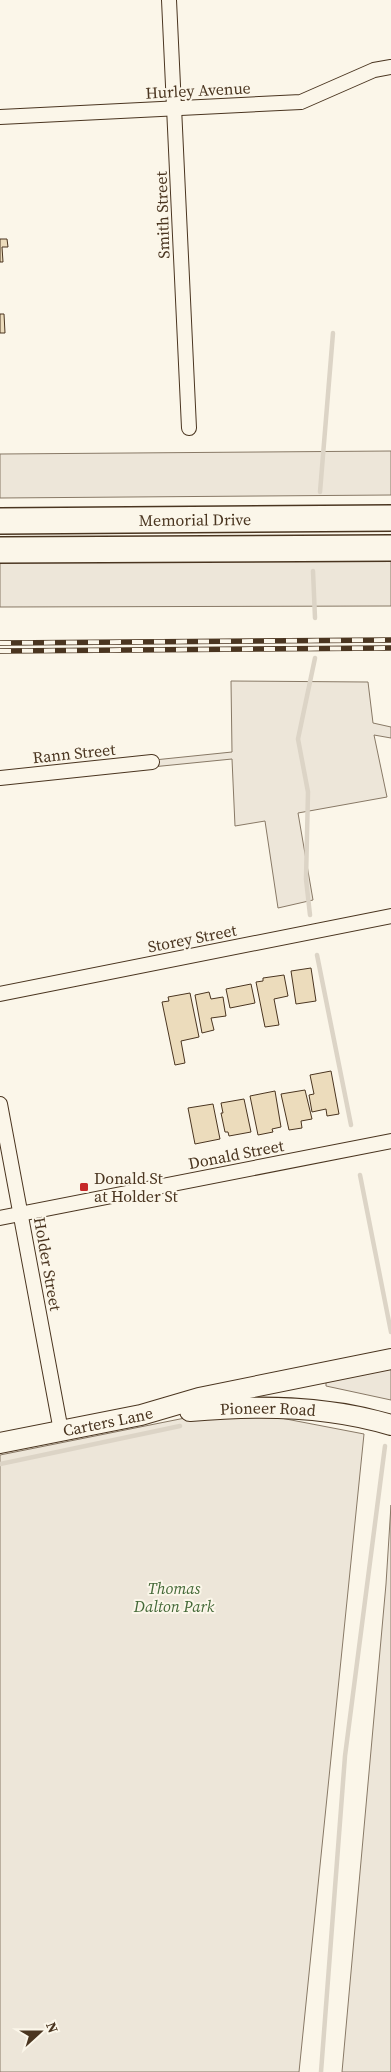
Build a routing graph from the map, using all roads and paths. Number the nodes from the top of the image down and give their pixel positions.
1 (169, 0) edge
2 (391, 67) edge
3 (176, 108) junction
4 (0, 117) edge
5 (189, 428) dead end
6 (391, 518) edge
7 (0, 521) edge
8 (391, 548) edge
9 (0, 550) edge
10 (152, 762) dead end
11 (0, 778) edge
12 (391, 916) edge
13 (0, 994) edge
14 (0, 1104) edge
15 (391, 1141) edge
16 (20, 1214) junction
17 (0, 1218) edge
18 (391, 1359) edge
19 (215, 1395) junction
20 (276, 1396) joint
21 (391, 1412) edge
22 (142, 1415) junction
23 (391, 1425) edge
24 (61, 1430) junction
25 (0, 1443) edge

1 - 3 street, Smith Street
2 - 3 street, Hurley Avenue
3 - 4 street, Hurley Avenue
3 - 5 street, Smith Street
6 - 7 highway, Memorial Drive
8 - 9 highway, Memorial Drive
10 - 11 street, Rann Street
12 - 13 street, Storey Street
14 - 16 street, Holder Street
15 - 16 street, Donald Street
16 - 17 street, Donald Street
16 - 24 street, Holder Street
18 - 19 main road, Carters Lane
19 - 20 main road, Carters Lane
19 - 22 main road, Carters Lane
20 - 21 main road, Pioneer Road
22 - 23 main road, Pioneer Road
22 - 24 main road, Carters Lane
24 - 25 main road, Carters Lane

